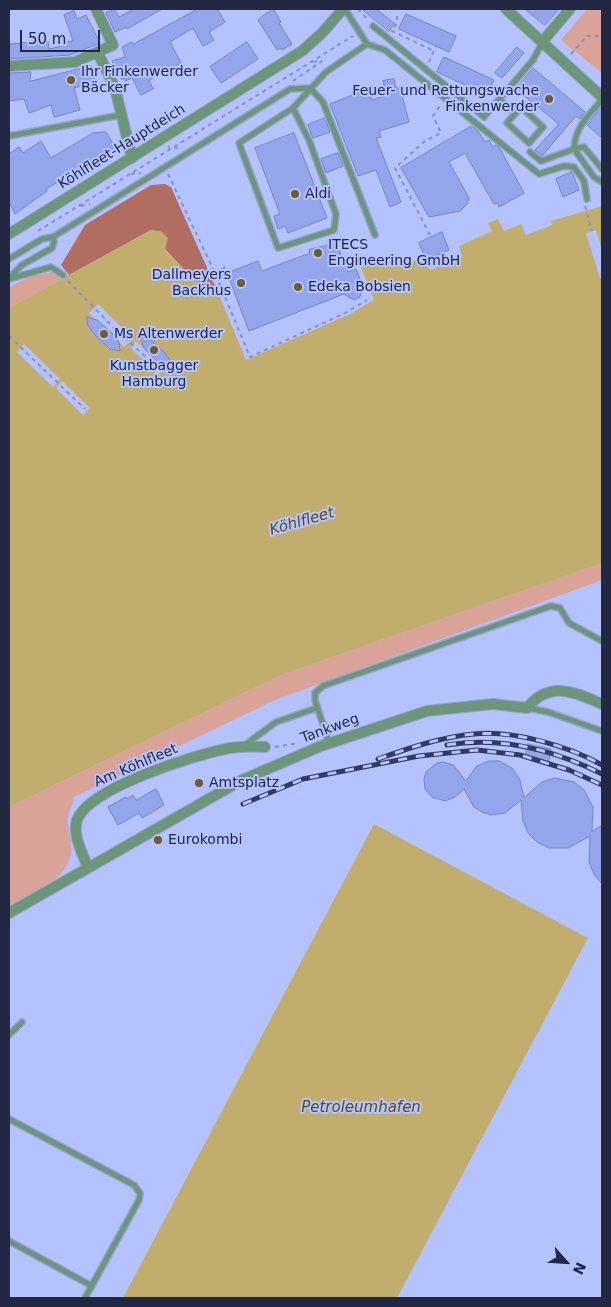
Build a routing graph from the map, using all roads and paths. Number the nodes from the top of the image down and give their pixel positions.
1 (96, 9) edge
2 (344, 9) edge
3 (358, 9) edge
4 (506, 9) edge
5 (570, 9) edge
6 (397, 16) dead end
7 (373, 26) joint
8 (360, 31) junction
9 (602, 36) edge
10 (543, 41) junction
11 (367, 44) junction
12 (436, 46) dead end
13 (434, 51) junction
14 (98, 53) junction
15 (308, 60) dead end
16 (310, 63) junction
17 (563, 63) junction
18 (9, 66) edge
19 (426, 69) junction
20 (290, 83) dead end
21 (268, 85) dead end
22 (282, 85) dead end
23 (270, 88) junction
24 (310, 88) junction
25 (444, 98) junction
26 (602, 98) edge
27 (499, 99) junction
28 (294, 108) junction
29 (515, 114) junction
30 (122, 115) junction
31 (216, 116) dead end
32 (230, 117) dead end
33 (218, 120) junction
34 (9, 136) edge
35 (168, 146) dead end
36 (170, 149) junction
37 (574, 149) junction
38 (530, 152) dead end
39 (173, 154) dead end
40 (132, 158) junction
41 (164, 166) junction
42 (602, 170) edge
43 (128, 173) junction
44 (132, 179) dead end
45 (602, 182) edge
46 (587, 199) dead end
47 (78, 205) junction
48 (585, 207) dead end
49 (82, 211) dead end
50 (592, 231) dead end
51 (9, 234) edge
52 (32, 235) dead end
53 (375, 235) dead end
54 (430, 235) dead end
55 (53, 237) junction
56 (9, 259) edge
57 (228, 265) dead end
58 (216, 273) junction
59 (63, 275) joint
60 (9, 278) edge
61 (367, 300) dead end
62 (9, 336) edge
63 (159, 369) dead end
64 (85, 409) dead end
65 (602, 641) edge
66 (602, 702) edge
67 (317, 708) junction
68 (527, 708) junction
69 (602, 731) edge
70 (304, 742) dead end
71 (329, 743) junction
72 (243, 746) junction
73 (265, 747) joint
74 (88, 868) junction
75 (9, 913) edge
76 (22, 1022) dead end
77 (9, 1035) edge
78 (9, 1120) edge
79 (9, 1241) edge
80 (92, 1286) junction
81 (85, 1298) edge

1 - 14 street
2 - 8 lane
2 - 40 street, Köhlfleet-Hauptdeich
3 - 7 path
4 - 10 street
5 - 10 street
6 - 13 path
7 - 19 lane
8 - 11 lane
8 - 16 path
9 - 17 path
10 - 17 street
10 - 27 lane
11 - 24 lane
11 - 25 lane
12 - 13 path
13 - 19 path
14 - 18 street
14 - 30 street
15 - 16 path
16 - 20 path
16 - 23 path
17 - 26 street
19 - 27 lane
21 - 23 path
22 - 23 path
23 - 33 path
24 - 28 lane
24 - 41 lane
24 - 53 lane
25 - 46 lane
25 - 54 path
26 - 37 lane
27 - 29 lane
28 - 28 lane
29 - 29 lane
30 - 34 lane
30 - 40 street
31 - 33 path
32 - 33 path
33 - 36 path
35 - 36 path
36 - 39 path
36 - 43 path
37 - 38 lane
37 - 42 lane
37 - 45 lane
40 - 51 street, Köhlfleet-Hauptdeich
41 - 55 lane
41 - 58 path
43 - 44 path
43 - 47 path
47 - 49 path
47 - 52 path
48 - 50 path
55 - 56 lane
55 - 60 lane
57 - 58 path
58 - 61 path
59 - 60 lane
59 - 63 path
62 - 64 path
65 - 67 lane
66 - 68 street
67 - 71 lane
67 - 72 lane
68 - 69 lane, Tankweg
68 - 71 street, Tankweg
70 - 73 path
71 - 74 street, Tankweg
72 - 73 street, Am Köhlfleet
72 - 74 street, Am Köhlfleet
74 - 75 street, Tankweg
76 - 77 lane
78 - 80 lane
79 - 80 lane
80 - 81 lane

